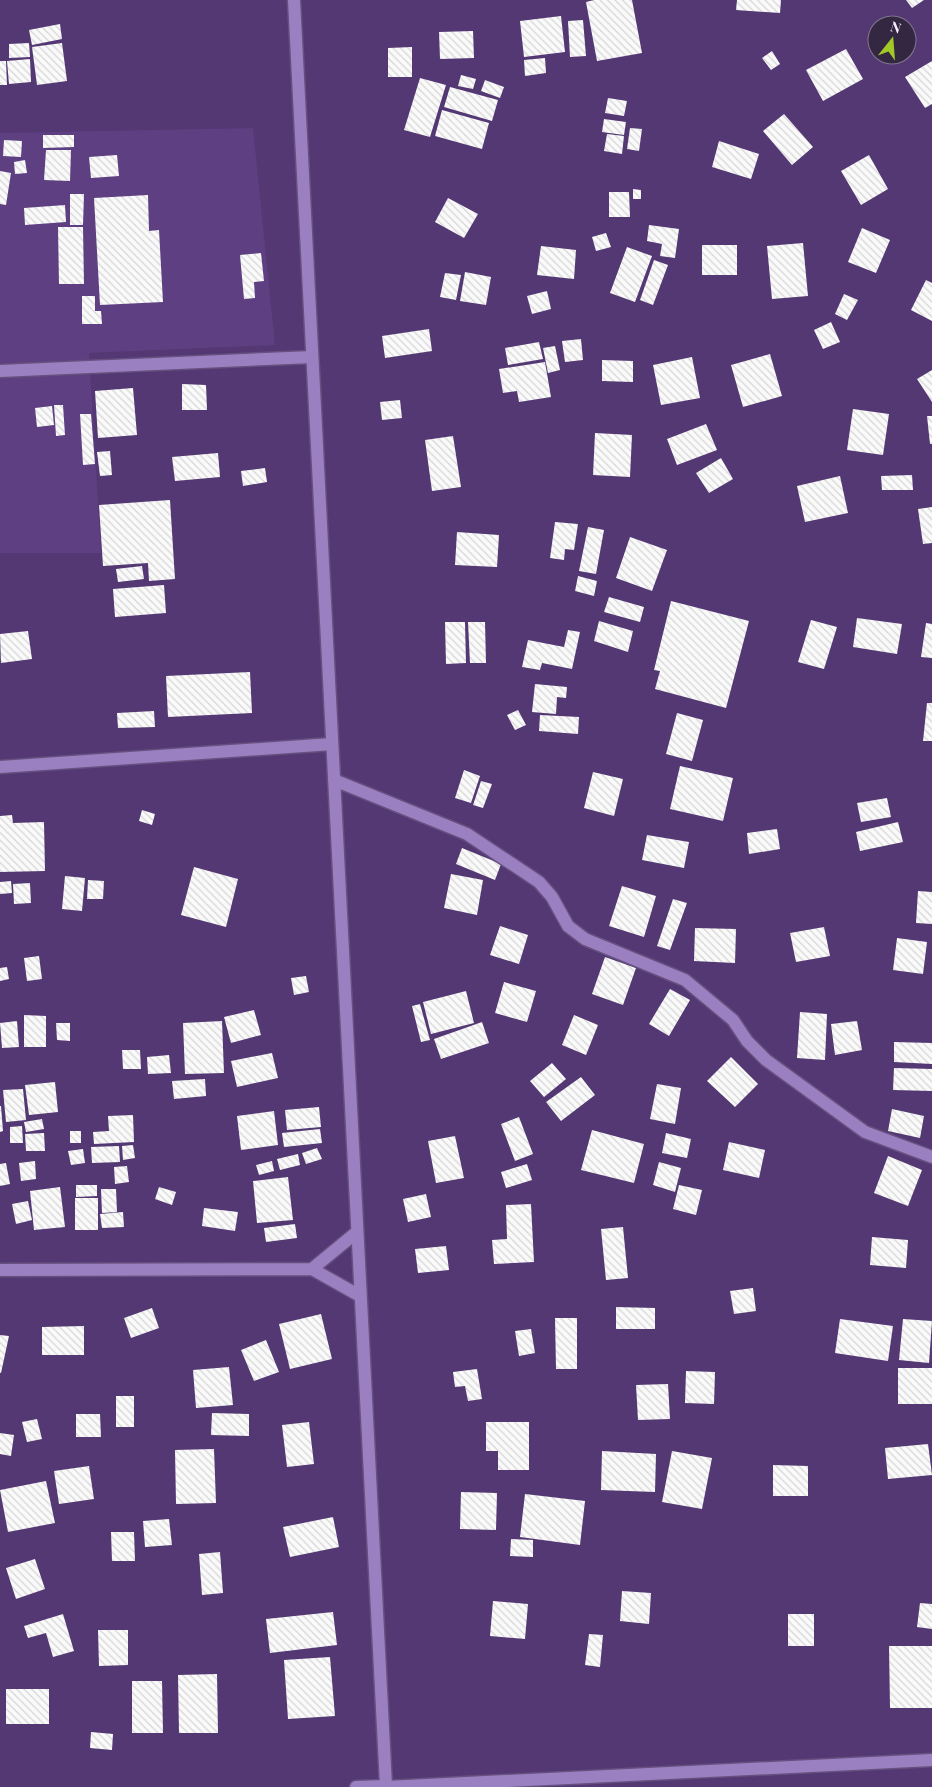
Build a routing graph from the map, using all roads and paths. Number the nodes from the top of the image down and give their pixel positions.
1 (294, 0) edge
2 (312, 357) junction
3 (0, 370) edge
4 (332, 744) junction
5 (0, 767) edge
6 (334, 780) junction
7 (932, 1157) edge
8 (357, 1232) junction
9 (312, 1269) junction
10 (0, 1270) edge
11 (360, 1296) junction
12 (932, 1760) edge
13 (386, 1786) edge
14 (356, 1787) edge

1 - 2 street
2 - 3 street
2 - 4 street
4 - 5 street
4 - 6 street
6 - 7 street
6 - 8 street
8 - 9 street
8 - 11 street
9 - 10 street
9 - 11 street
11 - 13 street
12 - 13 street
13 - 14 street

